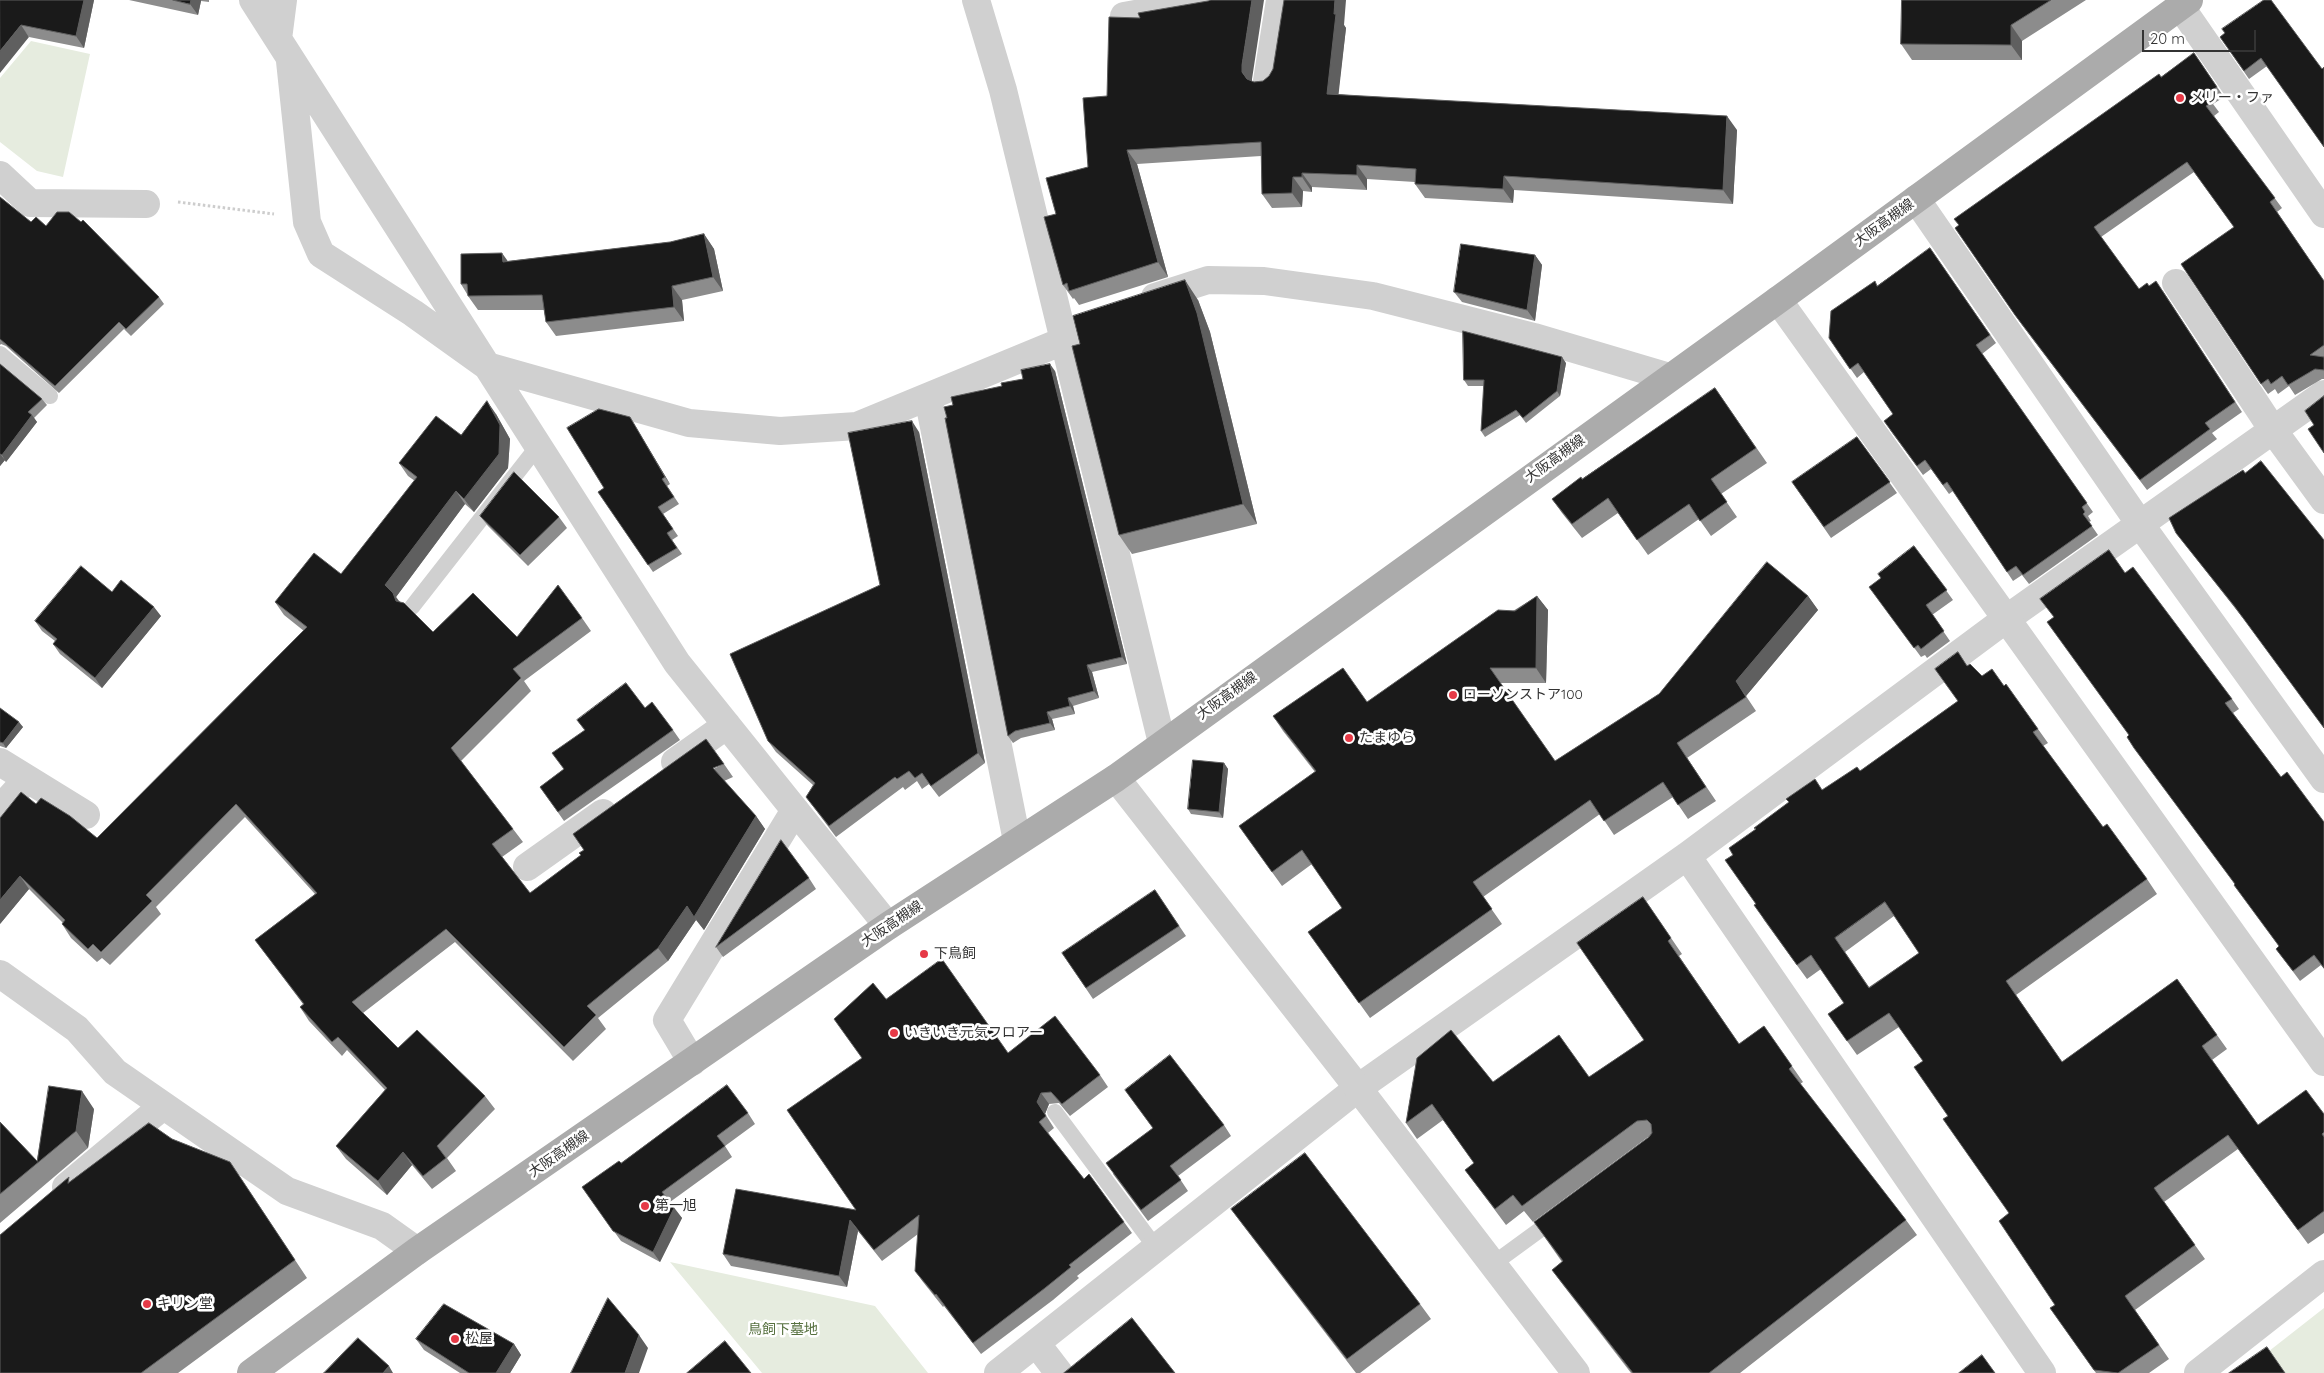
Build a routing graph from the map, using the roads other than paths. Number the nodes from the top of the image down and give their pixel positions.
1 (253, 0) edge
2 (283, 0) edge
3 (976, 0) edge
4 (1214, 0) edge
5 (1280, 0) edge
6 (2184, 3) edge
7 (1124, 16) edge
8 (284, 47) junction
9 (1267, 81) edge
10 (0, 175) edge
11 (2316, 186) edge
12 (1916, 199) junction
13 (146, 204) road end
14 (2324, 214) edge
15 (2176, 283) dead end
16 (1778, 300) junction
17 (1134, 304) edge
18 (1088, 319) edge
19 (1062, 334) junction
20 (0, 354) edge
21 (487, 366) junction
22 (1668, 377) junction
23 (2324, 394) edge
24 (50, 396) edge
25 (928, 397) junction
26 (2273, 430) junction
27 (538, 446) junction
28 (2324, 500) edge
29 (2140, 524) junction
30 (412, 607) dead end
31 (2006, 619) junction
32 (727, 725) junction
33 (1162, 743) junction
34 (0, 762) edge
35 (655, 776) edge
36 (1116, 778) junction
37 (27, 779) junction
38 (2324, 779) edge
39 (623, 799) edge
40 (0, 809) edge
41 (795, 810) junction
42 (86, 815) dead end
43 (1017, 842) junction
44 (1687, 856) junction
45 (527, 867) dead end
46 (888, 926) junction
47 (0, 974) edge
48 (692, 1062) junction
49 (2324, 1062) edge
50 (1358, 1088) junction
51 (163, 1106) junction
52 (1055, 1112) edge
53 (44, 1206) edge
54 (1570, 1208) edge
55 (1156, 1248) junction
56 (417, 1252) junction
57 (1493, 1264) junction
58 (2324, 1274) edge
59 (1036, 1343) junction
60 (251, 1373) edge
61 (998, 1373) edge
62 (1059, 1373) edge
63 (1576, 1373) edge
64 (2042, 1373) edge
65 (2198, 1373) edge

1 - 8 street
2 - 8 street
3 - 19 street
4 - 7 street
5 - 9 street
6 - 11 street
6 - 12 main road, 大阪高槻線
8 - 21 street
8 - 21 street
10 - 13 street
11 - 14 street
12 - 16 main road, 大阪高槻線
12 - 29 street
15 - 26 street
16 - 22 main road, 大阪高槻線
16 - 31 street
17 - 22 street
18 - 19 street
19 - 25 street
19 - 33 street
20 - 24 lane
21 - 25 street
21 - 27 street
22 - 33 main road, 大阪高槻線
23 - 26 street
25 - 43 street
26 - 28 street
26 - 29 street
27 - 30 lane
27 - 32 street
29 - 31 street
29 - 38 street
31 - 44 street
31 - 49 street
32 - 35 street
32 - 41 street
33 - 36 main road, 大阪高槻線
34 - 37 street
36 - 43 main road, 大阪高槻線
36 - 50 street
37 - 40 street
37 - 42 street
39 - 45 street
41 - 46 street
41 - 48 street
43 - 46 main road, 大阪高槻線
44 - 50 street
44 - 64 street
46 - 48 main road, 大阪高槻線
47 - 51 street
48 - 56 main road, 大阪高槻線
50 - 55 street
50 - 57 street
51 - 53 street
51 - 56 street
52 - 55 lane
54 - 57 lane
55 - 59 street
56 - 60 main road, 大阪高槻線
57 - 63 street
58 - 65 street
59 - 61 street
59 - 62 street

